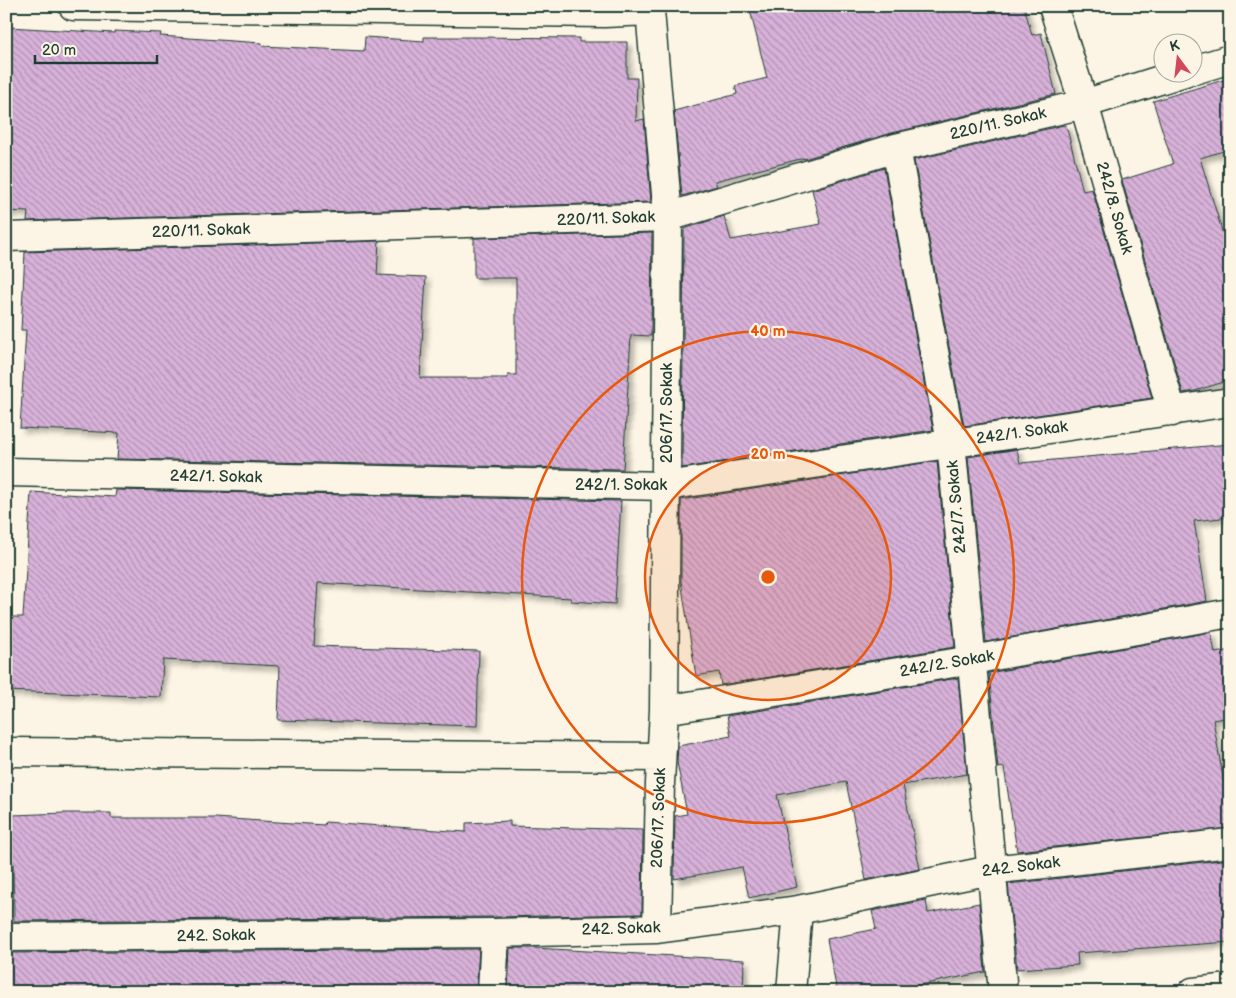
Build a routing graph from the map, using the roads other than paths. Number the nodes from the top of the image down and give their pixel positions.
1 (73, 6) edge
2 (1053, 6) edge
3 (657, 8) edge
4 (603, 10) edge
5 (1230, 59) edge
6 (1204, 67) edge
7 (1154, 82) edge
8 (1084, 104) junction
9 (896, 148) junction
10 (668, 217) junction
11 (6, 237) edge
12 (1230, 402) edge
13 (1172, 412) junction
14 (951, 442) junction
15 (6, 472) edge
16 (666, 486) junction
17 (1230, 613) edge
18 (972, 660) junction
19 (664, 710) junction
20 (6, 752) edge
21 (661, 757) junction
22 (1230, 843) edge
23 (991, 870) junction
24 (798, 910) junction
25 (657, 929) junction
26 (495, 933) junction
27 (6, 938) edge
28 (1230, 988) edge
29 (492, 992) edge
30 (791, 992) edge
31 (1003, 992) edge
32 (1193, 992) edge

1 - 4 street, 206/17. Sokak
2 - 8 street, 242/8. Sokak
3 - 4 street, 206/17. Sokak
3 - 10 street, 206/17. Sokak
5 - 6 street
7 - 8 street, 220/11. Sokak
8 - 9 street, 220/11. Sokak
8 - 13 street, 242/8. Sokak
9 - 10 street, 220/11. Sokak
9 - 14 street, 242/7. Sokak
10 - 11 street, 220/11. Sokak
10 - 16 street, 206/17. Sokak
12 - 13 street, 242/1. Sokak
13 - 14 street, 242/1. Sokak
14 - 16 street, 242/1. Sokak
14 - 18 street, 242/7. Sokak
15 - 16 street, 242/1. Sokak
16 - 19 street, 206/17. Sokak
17 - 18 street, 242/2. Sokak
18 - 19 street, 242/2. Sokak
18 - 23 street, 242/7. Sokak
19 - 21 street, 206/17. Sokak
20 - 21 street
21 - 25 street, 206/17. Sokak
22 - 23 street, 242. Sokak
23 - 24 street, 242. Sokak
23 - 31 street, 242/7. Sokak
24 - 25 street, 242. Sokak
24 - 30 street
25 - 26 street, 242. Sokak
26 - 27 street, 242. Sokak
26 - 29 street
28 - 32 street

